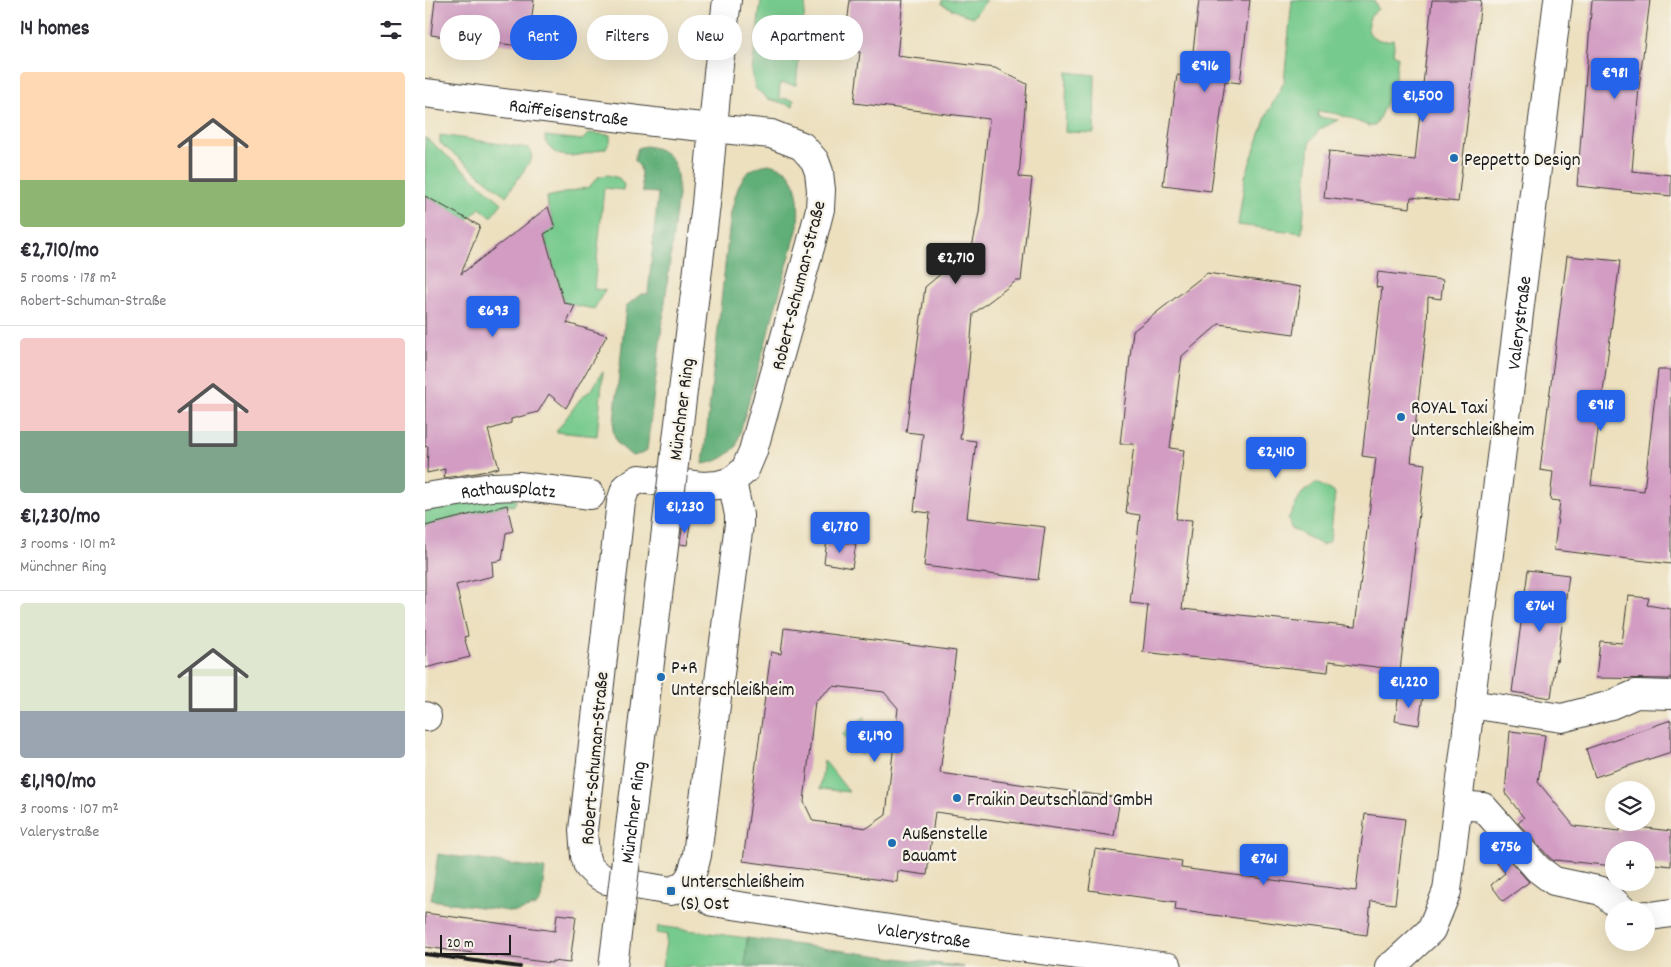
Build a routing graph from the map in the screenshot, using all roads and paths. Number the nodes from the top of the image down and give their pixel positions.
1 (727, 0) edge
2 (1558, 0) edge
3 (425, 93) edge
4 (713, 128) junction
5 (732, 481) junction
6 (591, 495) dead end
7 (425, 497) edge
8 (1671, 695) edge
9 (1470, 704) junction
10 (1458, 805) junction
11 (688, 881) junction
12 (1613, 901) edge
13 (1671, 913) edge
14 (1655, 915) edge
15 (613, 967) edge
16 (1168, 967) edge
17 (1389, 967) edge

1 - 4 street, Münchner Ring
2 - 9 street, Valerystraße
3 - 4 street, Raiffeisenstraße
4 - 5 street, Robert-Schuman-Straße
4 - 15 street, Münchner Ring, bridge
5 - 11 street
5 - 11 street, Robert-Schuman-Straße
6 - 7 street, Rathausplatz
8 - 9 street
9 - 10 street, Valerystraße
10 - 12 street
10 - 17 street, Valerystraße
11 - 16 street, Valerystraße
13 - 14 street

